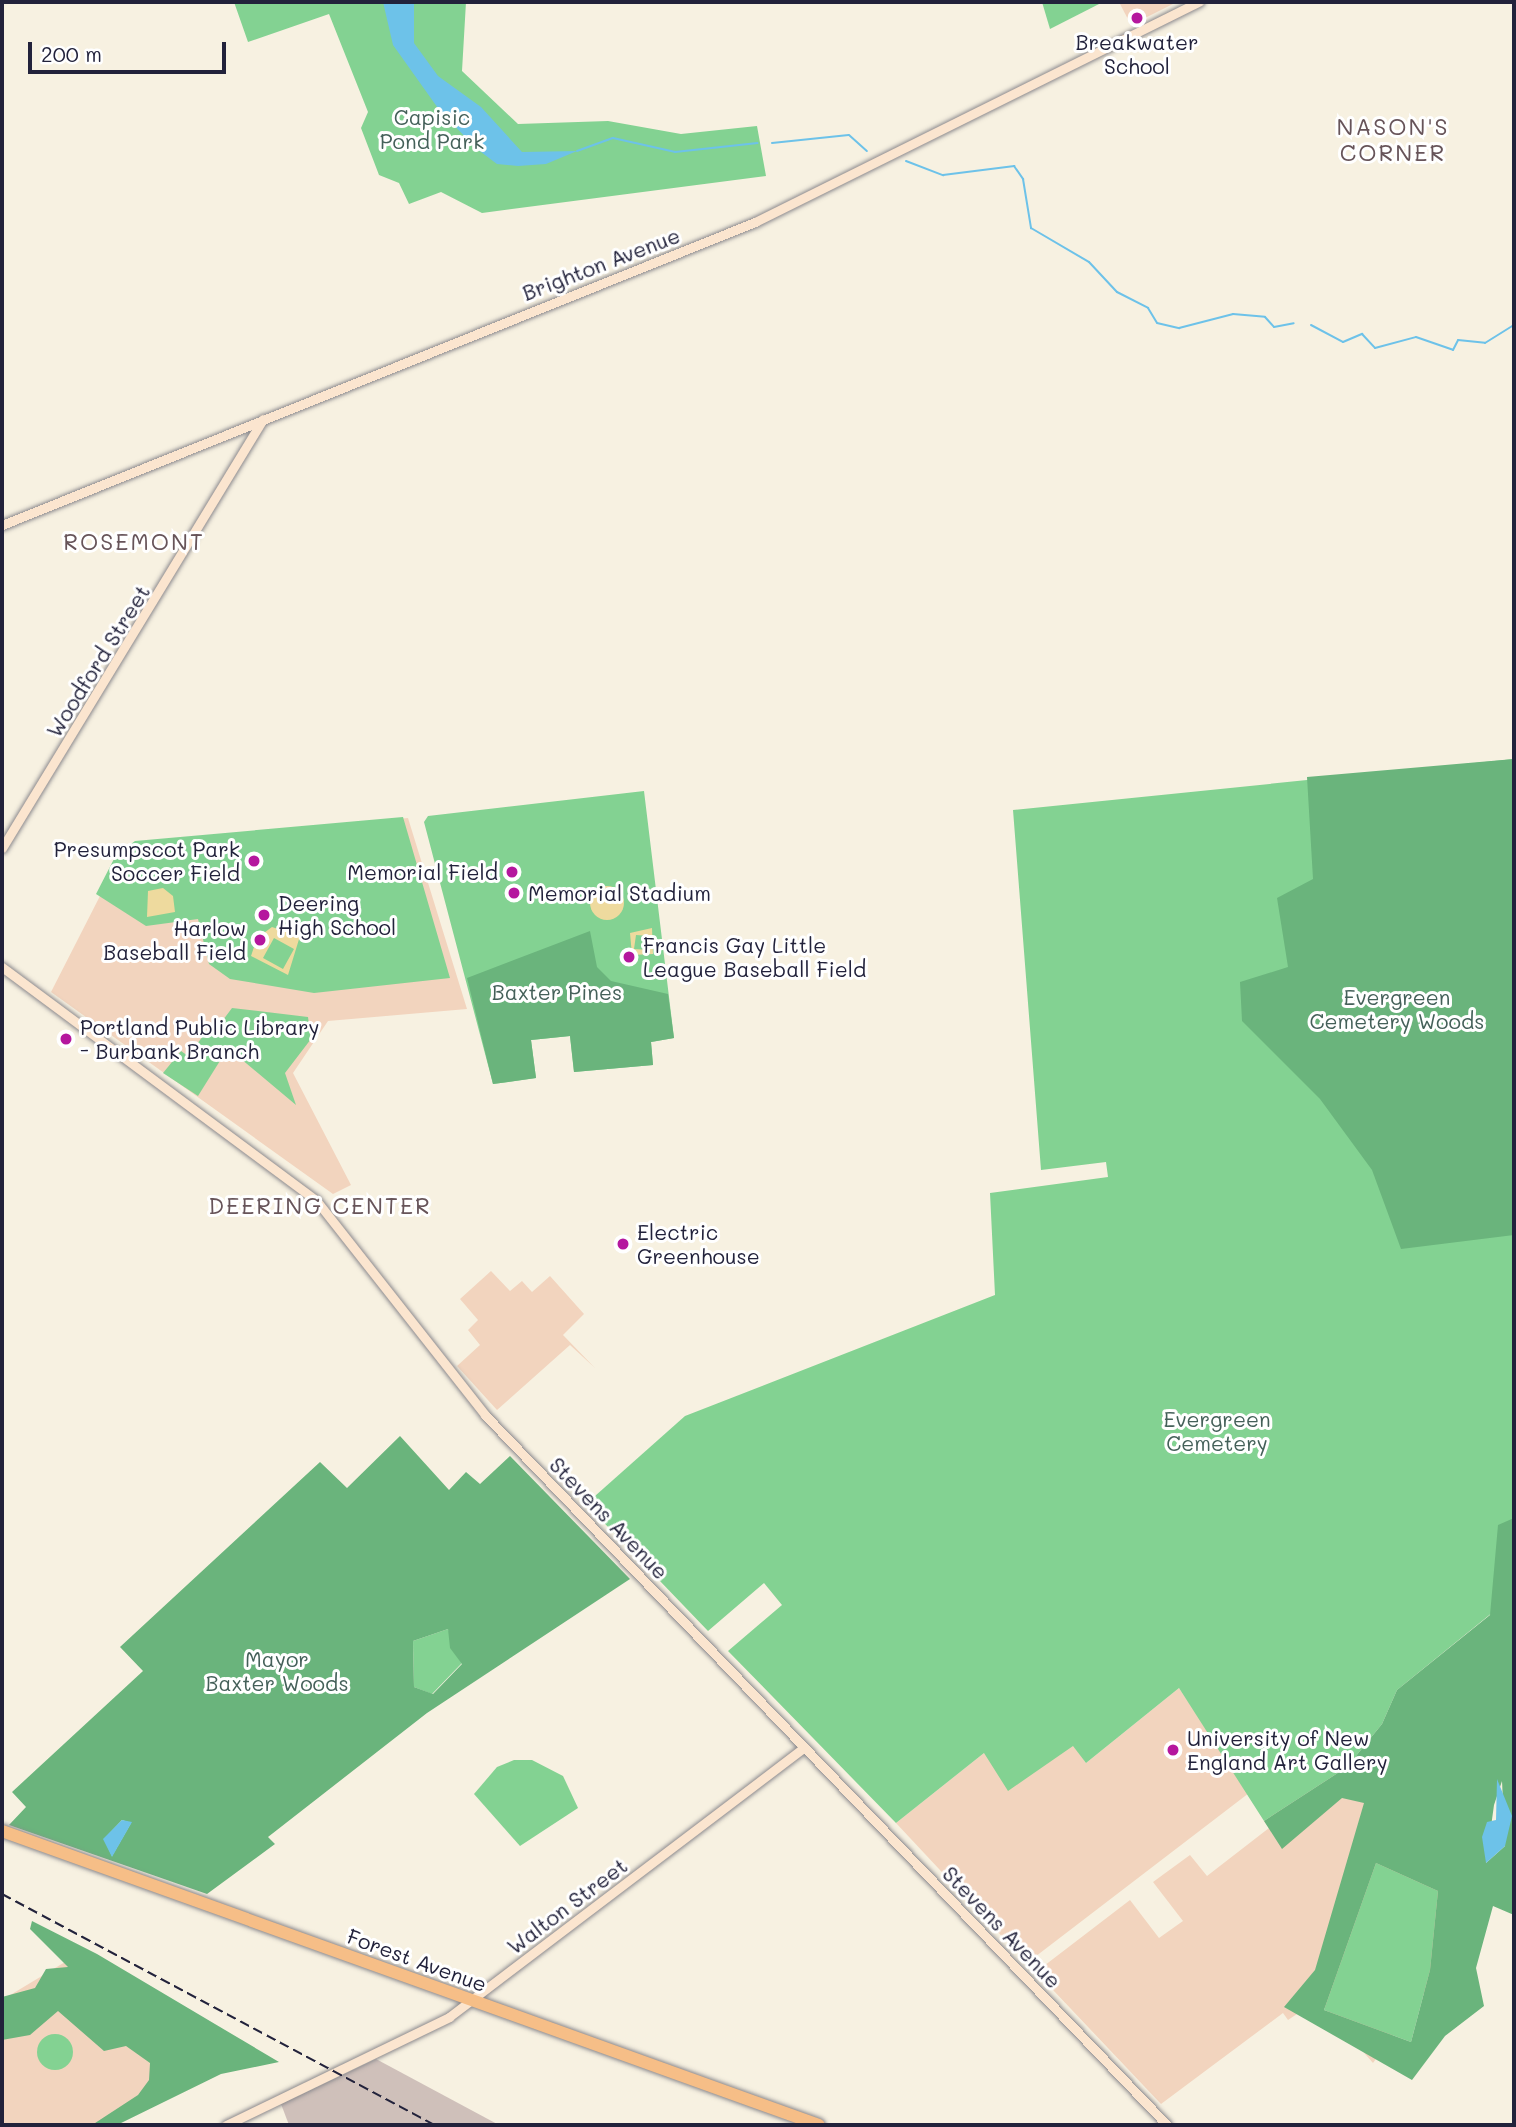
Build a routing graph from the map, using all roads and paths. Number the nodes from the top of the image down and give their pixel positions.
1 (1199, 2) edge
2 (263, 419) junction
3 (2, 525) edge
4 (2, 848) edge
5 (2, 967) edge
6 (803, 1748) junction
7 (2, 1832) edge
8 (472, 2000) junction
9 (226, 2125) edge
10 (818, 2125) edge
11 (1167, 2125) edge

1 - 2 main road, Brighton Avenue
2 - 3 main road, Brighton Avenue
2 - 4 main road, Woodford Street
5 - 6 main road, Stevens Avenue
6 - 8 main road, Walton Street
6 - 11 main road, Stevens Avenue
7 - 8 highway, Forest Avenue
8 - 9 main road, Walton Street
8 - 10 highway, Forest Avenue

